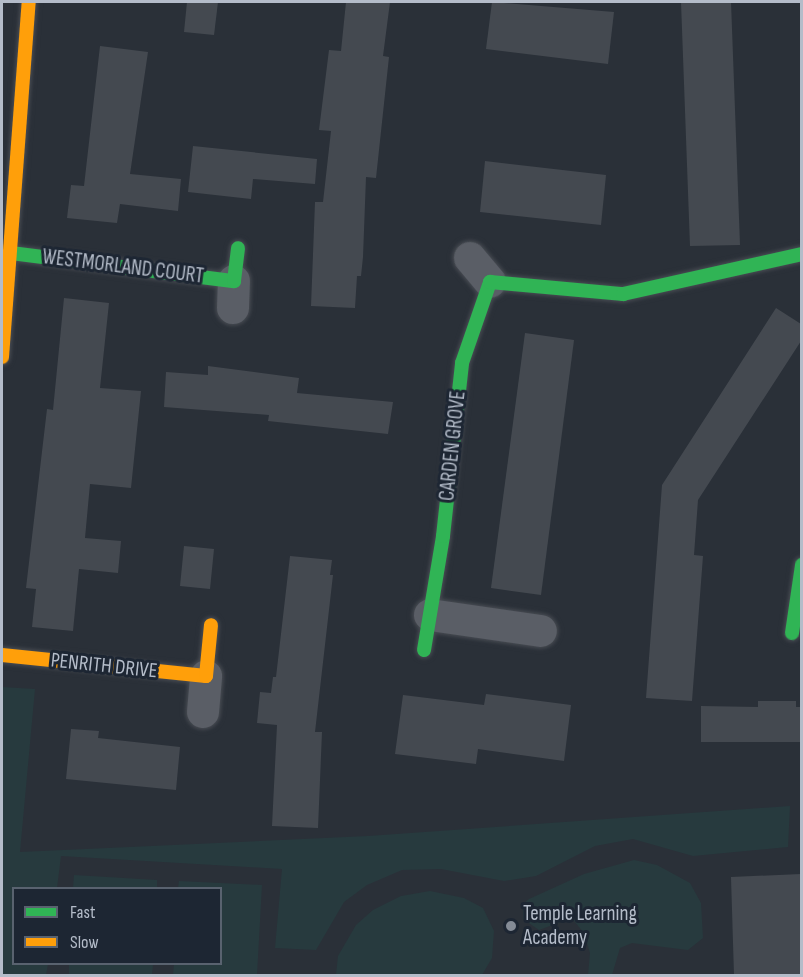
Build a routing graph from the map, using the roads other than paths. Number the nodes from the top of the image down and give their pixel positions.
1 (29, 2) edge
2 (238, 248) dead end
3 (11, 253) junction
4 (801, 254) edge
5 (2, 357) edge
6 (801, 565) edge
7 (430, 615) junction
8 (211, 625) dead end
9 (541, 631) dead end
10 (792, 633) dead end
11 (424, 650) dead end
12 (2, 655) edge
13 (206, 676) junction
14 (203, 712) dead end

1 - 3 street
2 - 3 street, WESTMORLAND COURT
3 - 5 street
4 - 7 street, CARDEN GROVE
6 - 10 street
7 - 9 street
7 - 11 street, CARDEN GROVE
8 - 13 street
12 - 13 street, PENRITH DRIVE
13 - 14 street

